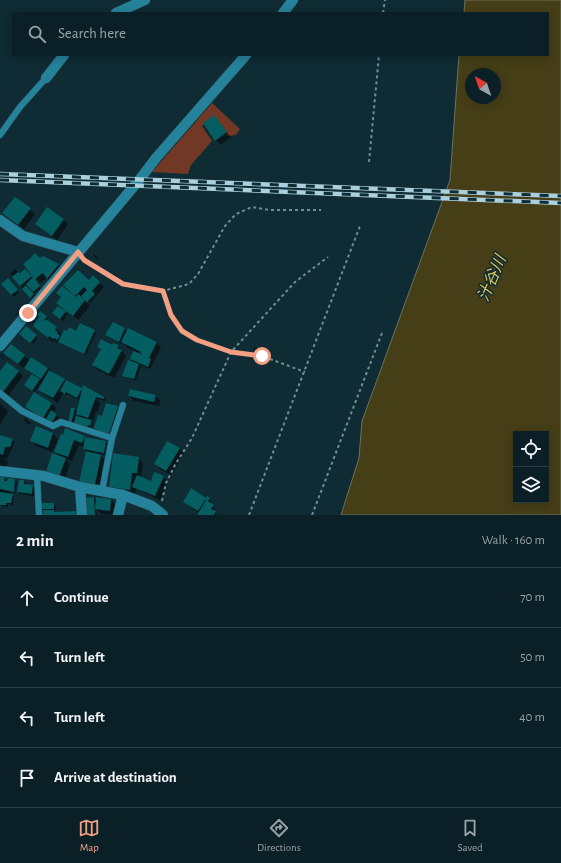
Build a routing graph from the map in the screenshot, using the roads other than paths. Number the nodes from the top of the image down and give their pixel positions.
1 (145, 0) edge
2 (293, 0) edge
3 (118, 12) edge
4 (284, 12) edge
5 (63, 56) edge
6 (245, 56) edge
7 (46, 78) joint
8 (0, 135) edge
9 (0, 220) edge
10 (78, 252) junction
11 (0, 346) edge
12 (0, 393) edge
13 (124, 405) dead end
14 (112, 438) junction
15 (0, 471) edge
16 (37, 475) junction
17 (80, 487) junction
18 (102, 491) junction
19 (123, 495) junction
20 (162, 514) edge
21 (39, 515) edge
22 (82, 515) edge
23 (118, 515) edge

1 - 3 street
2 - 4 street
5 - 7 street
6 - 10 street
7 - 8 lane
9 - 10 street
10 - 11 street
12 - 14 lane
13 - 14 lane
14 - 18 lane
15 - 16 street
16 - 17 street
16 - 21 lane
17 - 18 street
17 - 22 street
18 - 19 street
19 - 20 street
19 - 23 street

